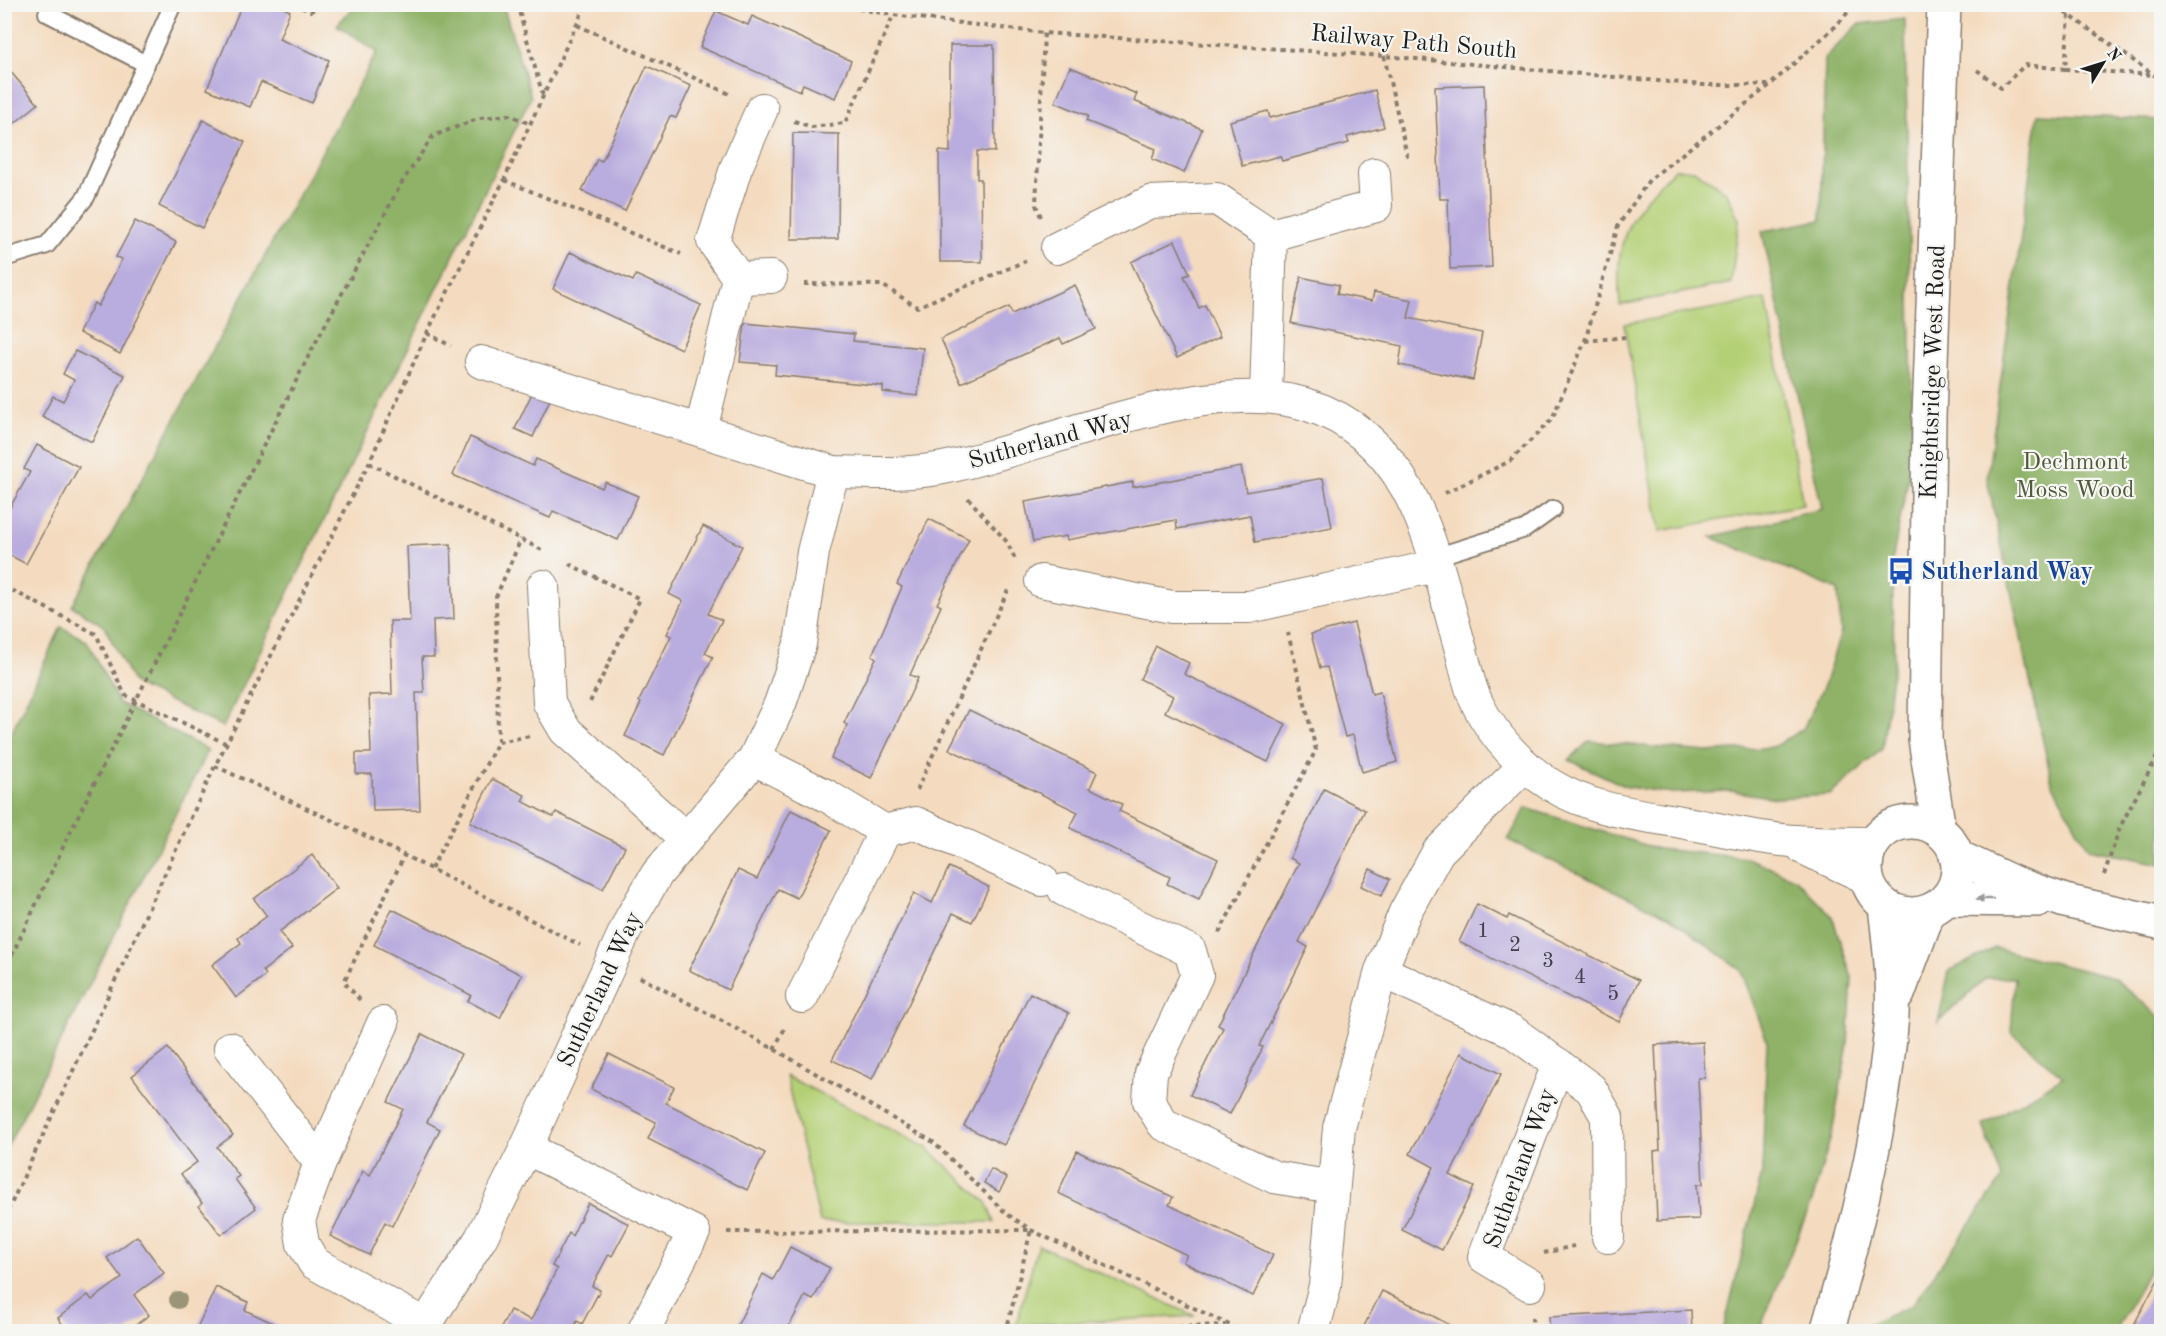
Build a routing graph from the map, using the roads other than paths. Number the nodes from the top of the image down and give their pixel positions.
1 (172, 4) edge
2 (1944, 4) edge
3 (47, 13) dead end
4 (146, 64) junction
5 (762, 109) dead end
6 (1374, 174) road end
7 (1271, 235) junction
8 (1057, 248) road end
9 (4, 258) edge
10 (771, 276) road end
11 (738, 278) junction
12 (481, 362) dead end
13 (1266, 395) junction
14 (701, 430) junction
15 (833, 472) junction
16 (1553, 509) dead end
17 (1436, 562) junction
18 (1030, 574) road end
19 (543, 586) road end
20 (1925, 739) junction
21 (754, 759) junction
22 (1525, 765) junction
23 (885, 831) junction
24 (1884, 834) junction
25 (685, 838) junction
26 (1783, 840) junction
27 (1947, 843) junction
28 (1867, 878) junction
29 (2079, 904) junction
30 (1938, 905) junction
31 (1885, 906) junction
32 (2162, 922) edge
33 (1381, 971) junction
34 (802, 997) dead end
35 (1892, 1014) junction
36 (383, 1023) road end
37 (230, 1048) dead end
38 (1558, 1064) junction
39 (526, 1148) junction
40 (320, 1162) junction
41 (1334, 1186) junction
42 (1608, 1237) road end
43 (1530, 1284) road end
44 (424, 1328) edge
45 (643, 1332) edge
46 (1313, 1332) edge
47 (1827, 1332) edge

1 - 4 lane
2 - 20 street, Knightsridge West Road
3 - 4 lane
4 - 9 lane
5 - 11 street
6 - 7 street
7 - 8 street
7 - 13 street
10 - 11 street
11 - 14 street
12 - 14 street, Sutherland Way
13 - 15 street, Sutherland Way
13 - 17 street, Sutherland Way
14 - 15 street, Sutherland Way
15 - 21 street, Sutherland Way
16 - 17 lane
17 - 18 street
17 - 22 street, Sutherland Way
19 - 25 street
20 - 24 street, Knightsridge West Road
20 - 27 street, Knightsridge West Road
21 - 23 street
21 - 25 street, Sutherland Way
22 - 26 street, Sutherland Way
22 - 33 street
23 - 34 street
23 - 41 street
24 - 26 street, Sutherland Way
24 - 27 street
24 - 28 street
25 - 39 street, Sutherland Way
26 - 28 street, Sutherland Way
27 - 29 street
27 - 30 street
28 - 31 street
29 -> 30 street
29 - 32 street
30 - 31 street
30 - 35 street
31 - 35 street
33 - 38 street, Sutherland Way
33 - 41 street
35 - 47 street
36 - 40 street, Sutherland Way
37 - 40 street
38 - 42 street, Sutherland Way
38 - 43 street, Sutherland Way
39 - 44 street, Sutherland Way
39 - 45 street
40 - 44 street, Sutherland Way
41 - 46 street

